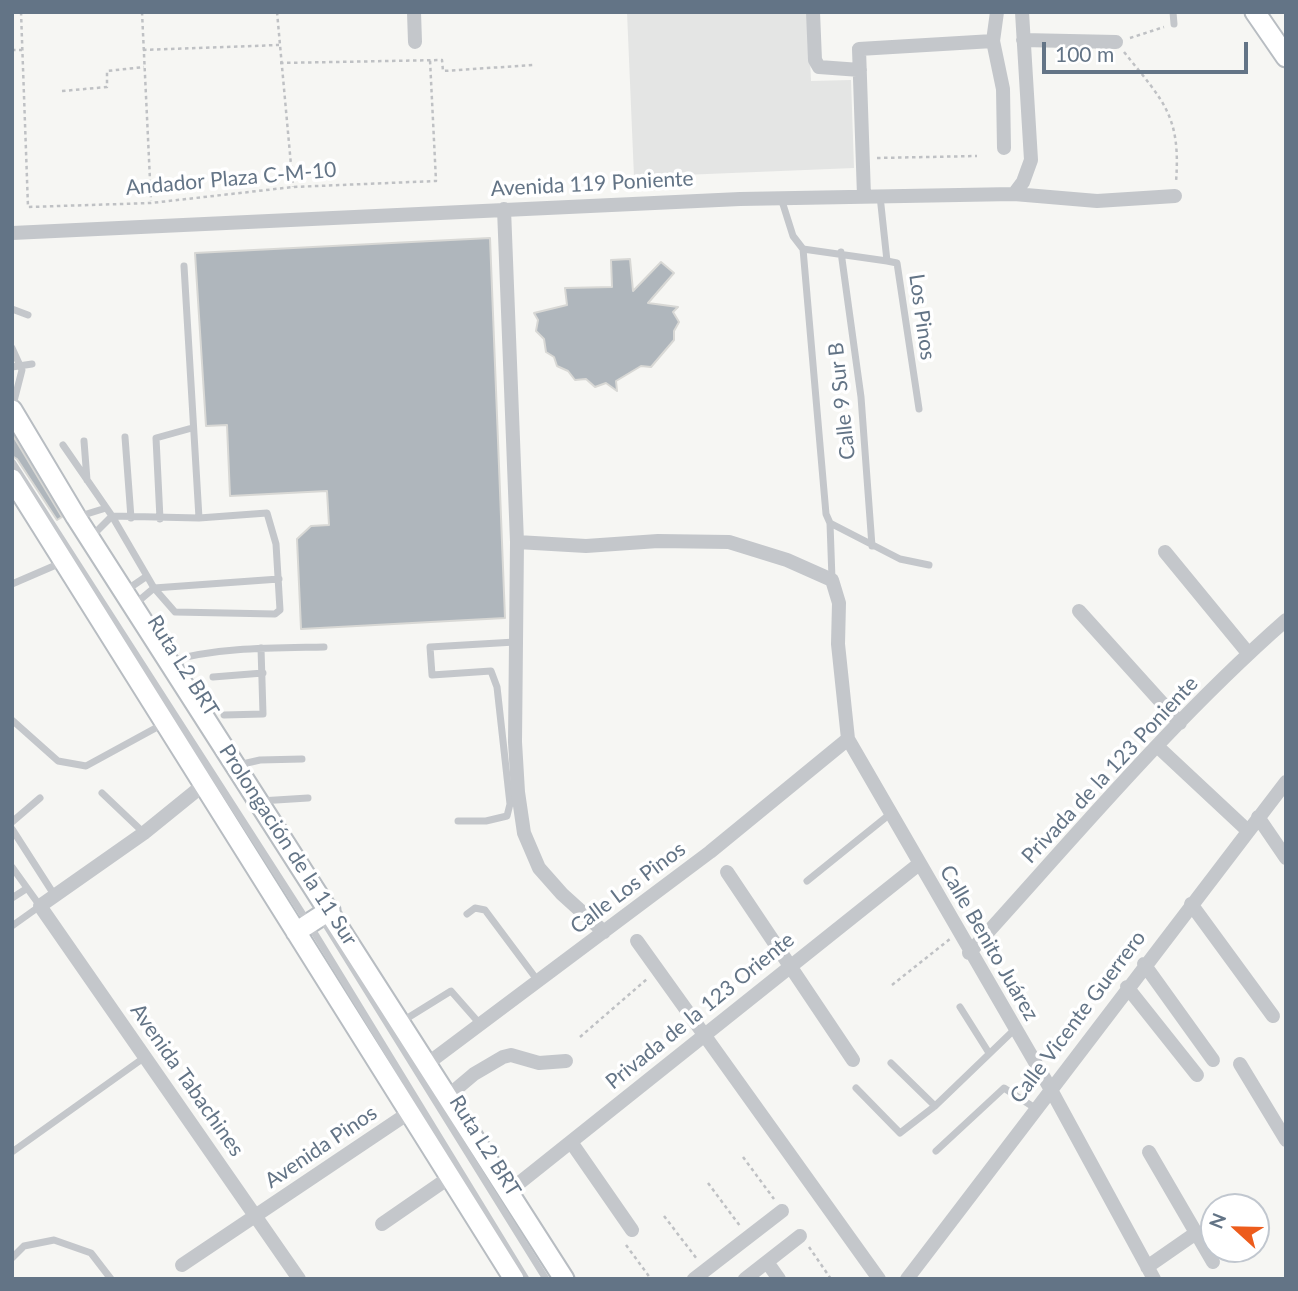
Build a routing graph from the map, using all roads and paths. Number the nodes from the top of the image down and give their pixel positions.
1 (21, 12) edge
2 (142, 12) edge
3 (277, 12) edge
4 (414, 12) edge
5 (813, 12) edge
6 (997, 12) edge
7 (1022, 12) edge
8 (1174, 12) edge
9 (1255, 12) edge
10 (1174, 24) joint
11 (1023, 40) junction
12 (993, 41) junction
13 (415, 42) dead end
14 (1116, 42) junction
15 (279, 45) junction
16 (12, 50) edge
17 (22, 50) junction
18 (143, 50) junction
19 (1286, 57) edge
20 (430, 60) junction
21 (280, 63) junction
22 (533, 65) dead end
23 (144, 67) junction
24 (860, 69) junction
25 (62, 91) dead end
26 (1004, 148) dead end
27 (977, 156) dead end
28 (864, 158) junction
29 (293, 187) junction
30 (1014, 194) junction
31 (864, 196) junction
32 (880, 196) junction
33 (1175, 196) joint
34 (781, 198) junction
35 (151, 203) junction
36 (504, 209) junction
37 (12, 233) edge
38 (803, 249) junction
39 (841, 252) junction
40 (887, 261) junction
41 (184, 266) dead end
42 (12, 309) edge
43 (28, 315) dead end
44 (12, 348) edge
45 (33, 365) dead end
46 (22, 366) junction
47 (12, 367) edge
48 (919, 409) dead end
49 (12, 410) edge
50 (12, 428) edge
51 (192, 428) junction
52 (125, 437) dead end
53 (84, 441) dead end
54 (64, 445) dead end
55 (12, 462) edge
56 (87, 481) junction
57 (14, 488) edge
58 (106, 508) junction
59 (112, 516) junction
60 (76, 517) junction
61 (131, 518) junction
62 (200, 518) junction
63 (160, 519) junction
64 (830, 523) junction
65 (91, 538) junction
66 (517, 542) junction
67 (872, 547) junction
68 (1165, 552) dead end
69 (63, 561) junction
70 (929, 565) dead end
71 (147, 576) junction
72 (279, 579) junction
73 (832, 580) junction
74 (13, 582) edge
75 (154, 588) junction
76 (129, 598) junction
77 (1079, 611) dead end
78 (1286, 620) edge
79 (515, 642) junction
80 (324, 648) dead end
81 (261, 649) junction
82 (1248, 653) junction
83 (170, 661) junction
84 (263, 673) junction
85 (212, 677) dead end
86 (224, 715) dead end
87 (12, 720) edge
88 (164, 723) junction
89 (1180, 723) junction
90 (848, 739) junction
91 (1157, 746) junction
92 (302, 759) dead end
93 (237, 765) junction
94 (1286, 782) edge
95 (202, 786) junction
96 (102, 793) dead end
97 (40, 798) dead end
98 (308, 798) dead end
99 (260, 801) junction
100 (890, 814) junction
101 (1258, 817) junction
102 (458, 821) dead end
103 (12, 822) edge
104 (12, 829) edge
105 (1248, 831) junction
106 (144, 833) junction
107 (1286, 858) edge
108 (919, 864) junction
109 (12, 867) edge
110 (727, 872) dead end
111 (807, 881) dead end
112 (26, 888) junction
113 (55, 897) junction
114 (12, 898) edge
115 (1191, 904) junction
116 (40, 906) junction
117 (467, 914) dead end
118 (314, 920) junction
119 (12, 926) edge
120 (604, 932) junction
121 (958, 932) junction
122 (637, 941) dead end
123 (969, 953) junction
124 (1144, 964) junction
125 (791, 966) junction
126 (658, 970) junction
127 (538, 981) junction
128 (892, 985) dead end
129 (1126, 987) junction
130 (960, 1007) dead end
131 (1273, 1016) dead end
132 (401, 1022) junction
133 (480, 1024) junction
134 (1014, 1030) junction
135 (704, 1035) junction
136 (580, 1037) dead end
137 (989, 1053) junction
138 (145, 1057) junction
139 (853, 1060) dead end
140 (1213, 1060) dead end
141 (566, 1061) dead end
142 (891, 1063) dead end
143 (427, 1064) junction
144 (1240, 1064) dead end
145 (1197, 1075) dead end
146 (856, 1088) dead end
147 (1050, 1088) junction
148 (448, 1096) junction
149 (936, 1106) junction
150 (1035, 1108) junction
151 (410, 1112) junction
152 (1286, 1140) edge
153 (570, 1142) junction
154 (936, 1151) dead end
155 (12, 1152) edge
156 (1149, 1152) dead end
157 (450, 1177) junction
158 (708, 1183) dead end
159 (508, 1192) junction
160 (782, 1211) dead end
161 (664, 1216) dead end
162 (256, 1217) junction
163 (382, 1224) dead end
164 (632, 1230) dead end
165 (1196, 1233) junction
166 (800, 1236) dead end
167 (748, 1237) junction
168 (1200, 1240) edge
169 (626, 1245) dead end
170 (12, 1258) edge
171 (766, 1262) junction
172 (182, 1265) dead end
173 (1150, 1273) edge
174 (699, 1274) edge
175 (111, 1279) edge
176 (299, 1279) edge
177 (514, 1279) edge
178 (526, 1279) edge
179 (546, 1279) edge
180 (564, 1279) edge
181 (651, 1279) edge
182 (745, 1279) edge
183 (779, 1279) edge
184 (879, 1279) edge
185 (907, 1279) edge

1 - 17 path
2 - 18 path
3 - 15 path
4 - 13 street
5 - 24 street
6 - 12 street
7 - 11 street
8 - 10 lane
9 - 19 main road
10 - 14 path
11 - 14 street
11 - 30 street
12 - 24 street
12 - 26 street
14 - 33 path
15 - 18 path
15 - 21 path
16 - 17 path
17 - 35 path, Andador Plaza C-M-10
18 - 23 path
20 - 21 path
20 - 22 path
20 - 29 path, Andador Plaza C-M-10
21 - 29 path
23 - 25 path
23 - 35 path
24 - 28 street
27 - 28 path
28 - 31 street
29 - 35 path, Andador Plaza C-M-10
30 - 32 street, Avenida 119 Poniente
30 - 33 street, Avenida 119 Poniente
31 - 32 street, Avenida 119 Poniente
31 - 34 street, Avenida 119 Poniente
32 - 40 lane, Los Pinos
34 - 36 street, Avenida 119 Poniente
34 - 38 lane
36 - 37 street, Avenida 119 Poniente
36 - 66 street
38 - 39 lane
38 - 64 lane
39 - 40 lane
39 - 67 lane, Calle 9 Sur B
40 - 48 lane, Los Pinos
41 - 51 lane
42 - 43 lane
44 - 46 lane
45 - 46 lane
46 - 47 lane
46 - 49 lane
49 - 60 main road, Prolongación de la 11 Sur
50 - 118 lane, Ruta L2 BRT
51 - 62 lane
51 - 63 lane
52 - 61 lane
53 - 56 lane
54 - 56 lane
55 - 118 lane, Ruta L2 BRT
56 - 58 lane
57 - 69 main road, Prolongación de la 11 Sur
58 - 59 lane
58 - 60 lane
59 - 61 lane
59 - 65 lane
59 - 71 lane
60 - 65 main road, Prolongación de la 11 Sur
61 - 63 lane
62 - 63 lane
62 - 72 lane
64 - 67 lane
64 - 73 lane
65 - 76 main road, Prolongación de la 11 Sur
66 - 73 street
66 - 79 street
67 - 70 lane
68 - 82 street
69 - 74 lane
69 - 88 main road, Prolongación de la 11 Sur
71 - 75 lane
71 - 76 lane
72 - 75 lane
72 - 75 lane
73 - 90 street
75 - 76 lane
76 - 83 main road, Prolongación de la 11 Sur
77 - 89 street
78 - 82 street, Privada de la 123 Poniente
79 - 102 lane
79 - 120 street
80 - 81 lane
81 - 83 lane
81 - 84 lane
82 - 89 street, Privada de la 123 Poniente
83 - 93 main road, Prolongación de la 11 Sur
84 - 85 lane
84 - 86 lane
87 - 88 lane
88 - 95 main road, Prolongación de la 11 Sur
89 - 91 street, Privada de la 123 Poniente
90 - 100 street, Calle Benito Juárez
90 - 120 street, Calle Los Pinos
91 - 105 street
91 - 123 street, Privada de la 123 Poniente
92 - 93 lane
93 - 99 main road, Prolongación de la 11 Sur
94 - 101 street, Calle Vicente Guerrero
95 - 106 street
95 - 118 main road, Prolongación de la 11 Sur
96 - 106 lane
97 - 103 lane
98 - 99 lane
99 - 118 main road, Prolongación de la 11 Sur
100 - 108 street, Calle Benito Juárez
100 - 111 lane
101 - 105 street, Calle Vicente Guerrero
101 - 107 street
104 - 113 lane
105 - 115 street, Calle Vicente Guerrero
106 - 113 street
108 - 121 street, Calle Benito Juárez
108 - 125 street, Privada de la 123 Oriente
109 - 112 lane
110 - 125 street
112 - 114 lane
112 - 116 lane
113 - 116 street
115 - 124 street, Calle Vicente Guerrero
115 - 131 street
116 - 119 lane
116 - 138 street, Avenida Tabachines
117 - 127 lane
118 - 132 main road, Prolongación de la 11 Sur
118 - 151 main road, Prolongación de la 11 Sur
118 - 178 lane, Ruta L2 BRT
118 - 179 lane, Ruta L2 BRT
120 - 127 street, Calle Los Pinos
121 - 123 street, Calle Benito Juárez
121 - 128 path
122 - 126 street
123 - 134 street, Calle Benito Juárez
124 - 129 street, Calle Vicente Guerrero
124 - 140 street
125 - 135 street, Privada de la 123 Oriente
125 - 139 street
126 - 135 street
126 - 136 path
127 - 133 street, Calle Los Pinos
129 - 145 street
129 - 147 street, Calle Vicente Guerrero
130 - 137 lane
132 - 133 lane
132 - 143 main road, Prolongación de la 11 Sur
133 - 143 street, Calle Los Pinos
134 - 137 lane
134 - 147 street, Calle Benito Juárez
135 - 153 street, Privada de la 123 Oriente
135 - 184 street
137 - 149 lane
138 - 155 lane
138 - 162 street, Avenida Tabachines
141 - 148 street
142 - 149 lane
143 - 148 main road, Prolongación de la 11 Sur
144 - 152 street
146 - 149 lane
147 - 150 street, Calle Vicente Guerrero
147 - 173 street, Calle Benito Juárez
148 - 159 main road, Prolongación de la 11 Sur
150 - 154 lane
150 - 185 street, Calle Vicente Guerrero
151 - 157 main road, Prolongación de la 11 Sur
151 - 162 street, Avenida Pinos
153 - 159 street, Privada de la 123 Oriente
153 - 164 street
156 - 165 street
157 - 163 street
157 - 177 main road, Prolongación de la 11 Sur
158 - 167 path
159 - 180 main road, Prolongación de la 11 Sur
160 - 167 street
161 - 174 path
162 - 172 street, Avenida Pinos
162 - 176 street, Avenida Tabachines
165 - 168 street
165 - 173 street
166 - 171 street
167 - 174 street
169 - 181 path
170 - 175 lane
171 - 182 street
171 - 183 street

